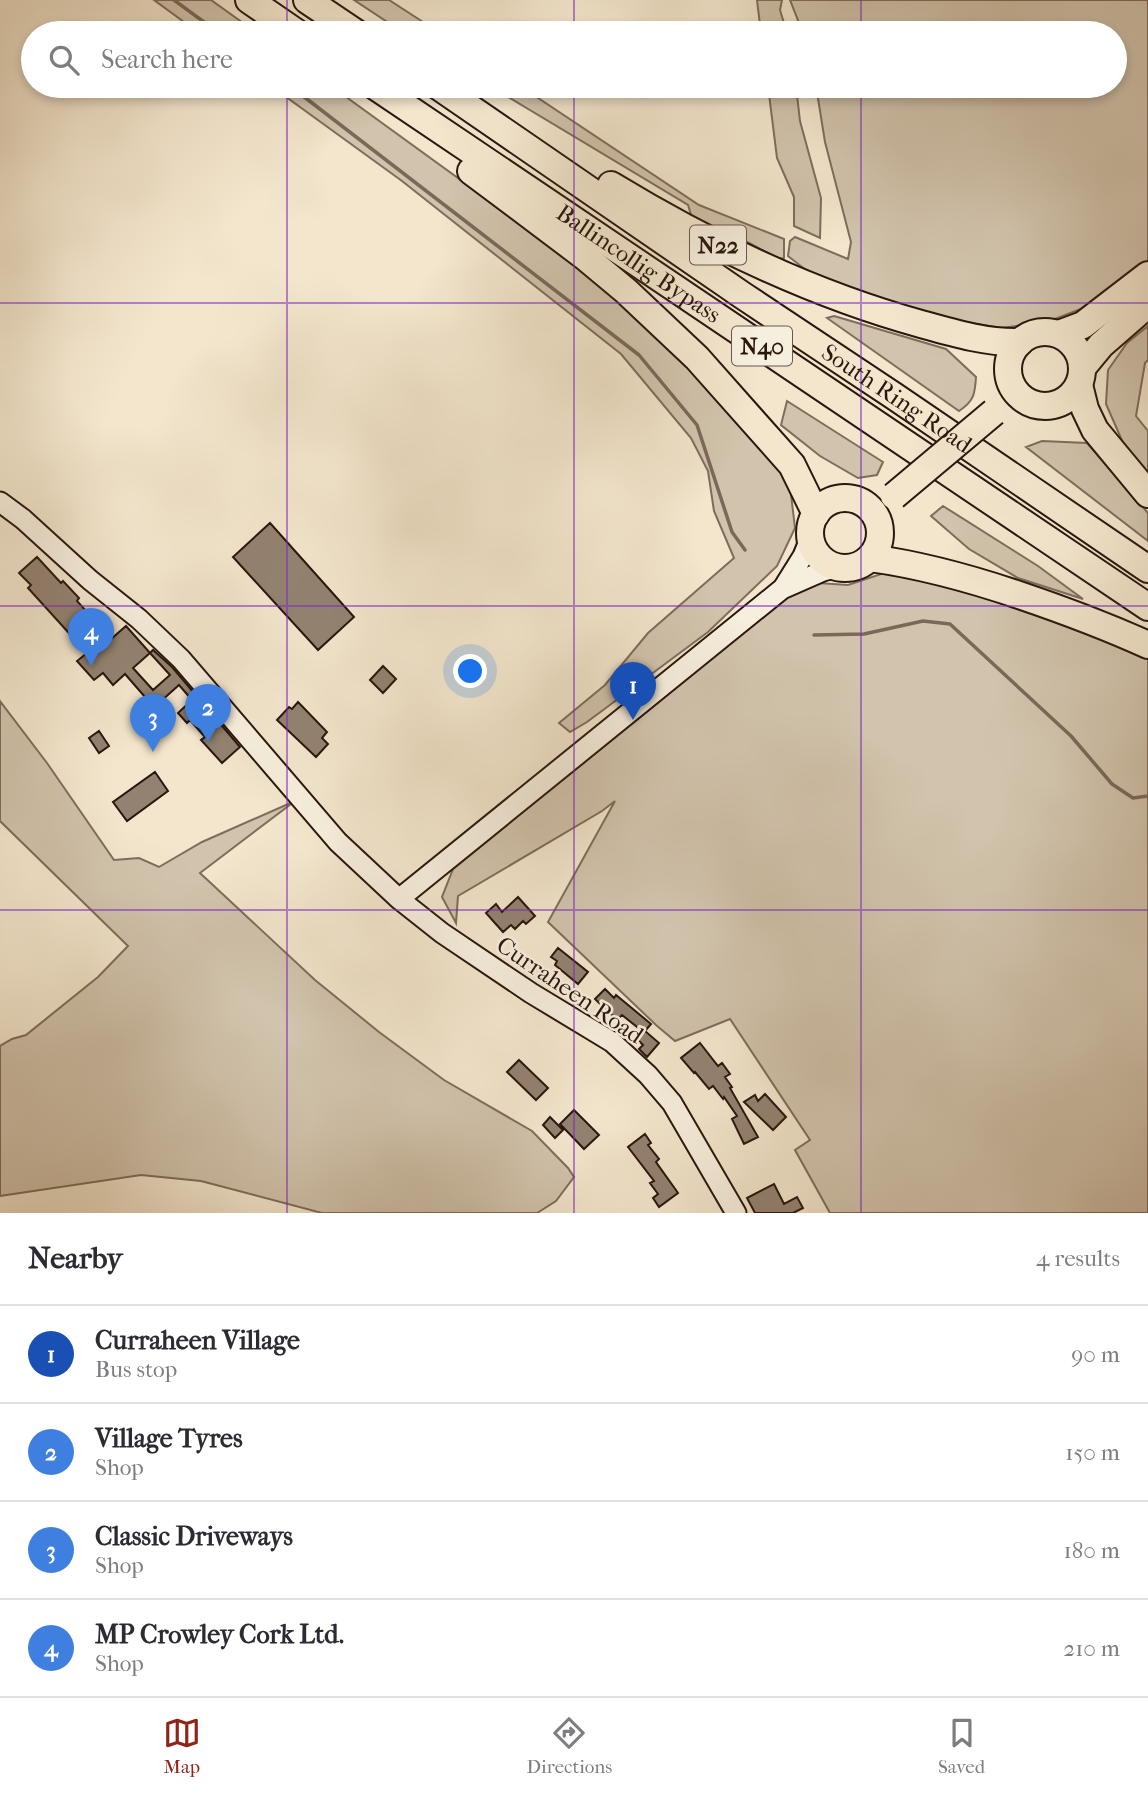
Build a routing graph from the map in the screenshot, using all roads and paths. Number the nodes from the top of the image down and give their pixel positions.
1 (249, 0) edge
2 (307, 0) edge
3 (280, 21) edge
4 (338, 21) edge
5 (375, 98) edge
6 (393, 98) edge
7 (456, 98) edge
8 (461, 98) edge
9 (1148, 275) edge
10 (1148, 304) edge
11 (1059, 334) junction
12 (1020, 342) junction
13 (1080, 376) junction
14 (1012, 383) junction
15 (1033, 404) junction
16 (994, 412) junction
17 (1148, 494) edge
18 (894, 496) junction
19 (0, 502) edge
20 (862, 503) junction
21 (813, 527) junction
22 (880, 532) junction
23 (870, 558) junction
24 (838, 567) junction
25 (1148, 569) edge
26 (782, 589) junction
27 (1148, 607) edge
28 (1148, 645) edge
29 (399, 899) junction
30 (736, 1213) edge

1 - 3 highway
2 - 4 highway
5 - 21 highway
6 - 27 highway, Ballincollig Bypass / N40
7 - 25 highway, South Ring Road / N40
8 - 12 highway, N22
9 - 11 highway, N22
10 - 13 highway
11 - 12 highway, N22
11 - 13 highway
12 - 14 highway
13 - 15 highway
13 - 17 highway
14 - 15 highway
14 - 16 highway
15 - 16 highway
16 - 18 highway, bridge
18 - 20 highway
18 - 22 highway
19 - 29 street, Curraheen Road
20 - 21 highway
20 - 22 highway
21 - 24 highway
21 - 26 street
22 - 23 highway
23 - 24 highway
23 - 28 highway
24 - 26 street
26 - 29 street
29 - 30 street, Curraheen Road

